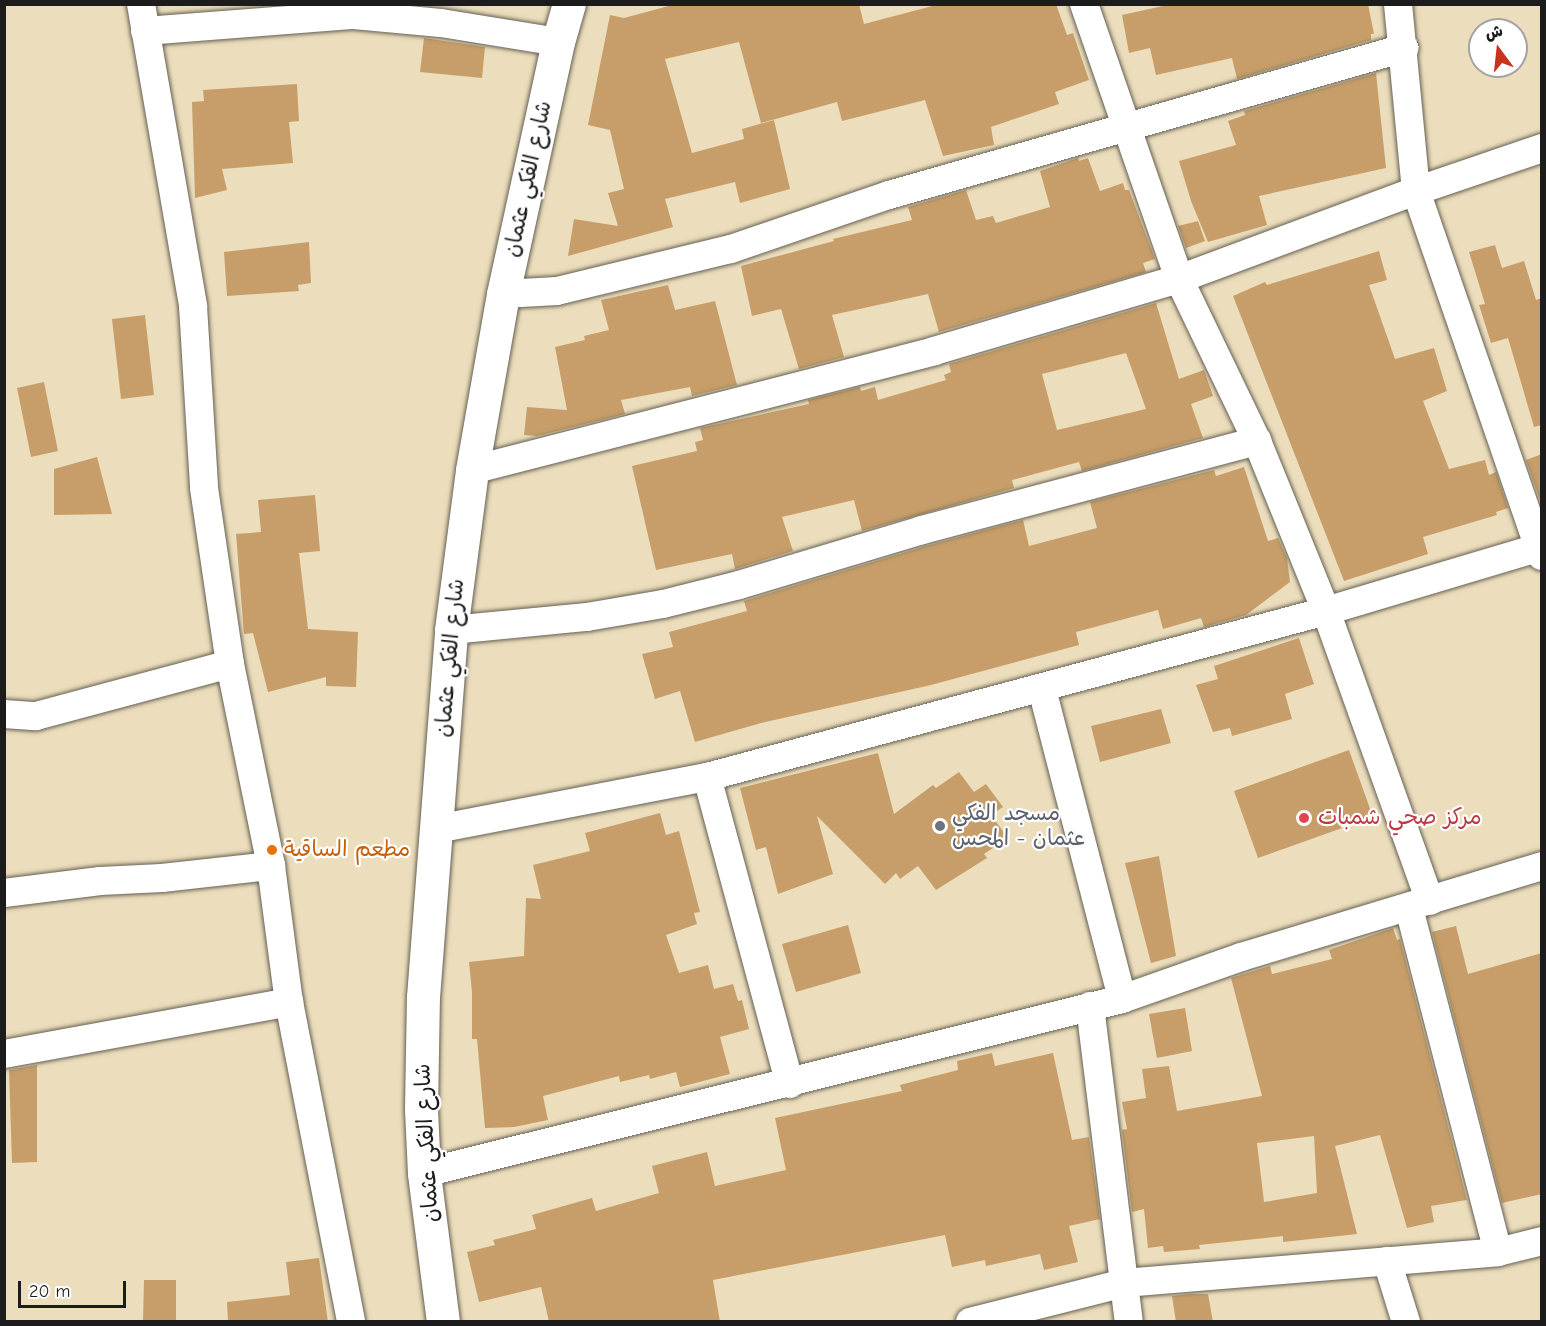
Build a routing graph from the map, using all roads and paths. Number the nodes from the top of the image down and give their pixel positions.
1 (568, 4) edge
2 (1084, 4) edge
3 (1398, 4) edge
4 (143, 18) edge
5 (558, 42) junction
6 (1404, 48) junction
7 (1128, 126) junction
8 (1542, 148) edge
9 (1416, 191) junction
10 (1179, 279) junction
11 (503, 294) junction
12 (1257, 441) junction
13 (472, 470) junction
14 (1540, 552) edge
15 (1326, 611) junction
16 (451, 630) junction
17 (230, 664) junction
18 (1042, 689) junction
19 (4, 714) edge
20 (707, 777) junction
21 (436, 829) junction
22 (271, 866) junction
23 (1542, 866) edge
24 (4, 893) edge
25 (1420, 905) junction
26 (1122, 999) junction
27 (289, 1002) junction
28 (1090, 1006) junction
29 (4, 1054) edge
30 (790, 1084) junction
31 (424, 1173) junction
32 (1542, 1241) edge
33 (1498, 1252) junction
34 (1387, 1261) junction
35 (1124, 1283) junction
36 (351, 1322) edge
37 (443, 1322) edge
38 (970, 1322) edge
39 (1129, 1322) edge
40 (1406, 1322) edge

1 - 5 street, شارع الفكي عثمان
2 - 7 street
3 - 6 street
4 - 5 street
4 - 17 street
5 - 11 street, شارع الفكي عثمان
6 - 7 street
6 - 9 street
7 - 10 street
7 - 11 street
8 - 9 street
9 - 10 street
9 - 14 street
10 - 12 street
10 - 13 street
11 - 13 street, شارع الفكي عثمان
12 - 15 street
12 - 16 street
13 - 16 street, شارع الفكي عثمان
14 - 15 street
15 - 18 street
15 - 25 street
16 - 21 street, شارع الفكي عثمان
17 - 19 street
17 - 22 street
18 - 20 street
18 - 26 street
20 - 21 street
20 - 30 street
21 - 31 street, شارع الفكي عثمان
22 - 24 street
22 - 27 street
23 - 25 street
25 - 26 street
25 - 33 street
26 - 28 street
27 - 29 street
27 - 36 street
28 - 30 street
28 - 35 street
30 - 31 street
31 - 37 street, شارع الفكي عثمان
32 - 33 street
33 - 34 street
34 - 35 street
34 - 40 street
35 - 38 street
35 - 39 street

